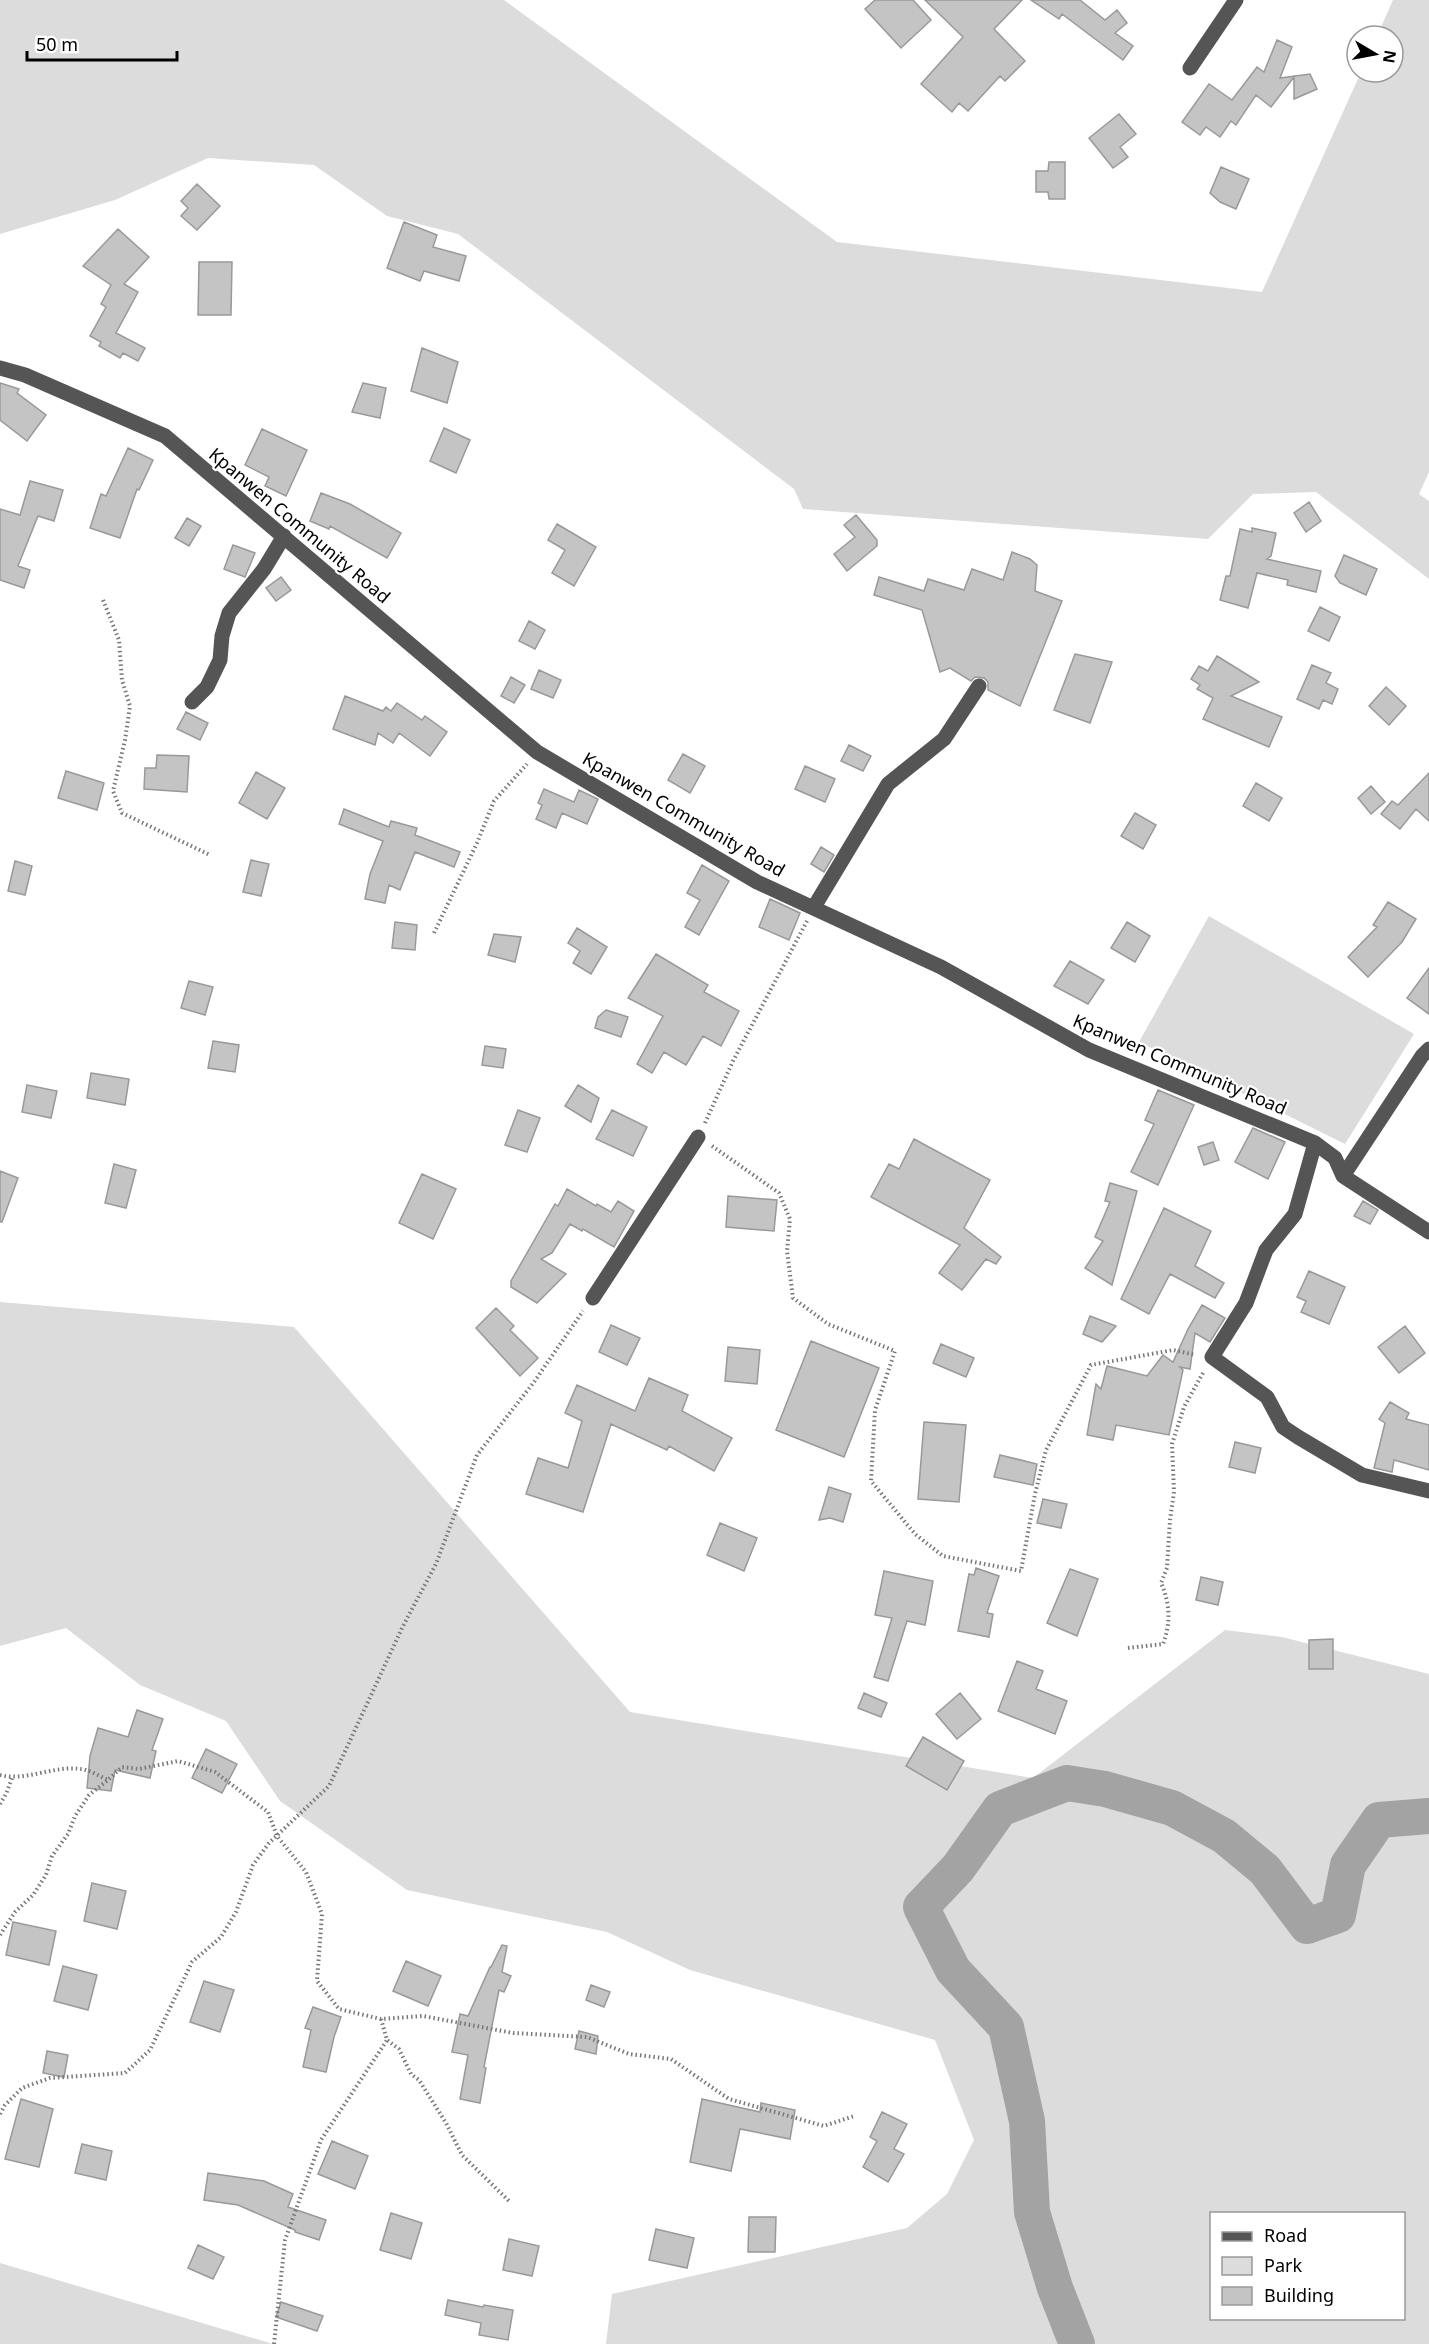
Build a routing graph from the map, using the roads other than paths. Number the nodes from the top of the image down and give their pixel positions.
1 (1236, 0) edge
2 (1190, 68) dead end
3 (0, 368) edge
4 (284, 536) junction
5 (979, 686) dead end
6 (192, 702) dead end
7 (814, 907) junction
8 (1429, 1049) edge
9 (698, 1137) road end
10 (1315, 1143) junction
11 (1343, 1176) junction
12 (1429, 1232) edge
13 (593, 1298) road end
14 (1429, 1491) edge

1 - 2 street
3 - 4 street, Kpanwen Community Road
4 - 6 street
4 - 7 street, Kpanwen Community Road
5 - 7 street
7 - 10 street, Kpanwen Community Road
8 - 11 street
9 - 13 street
10 - 11 street, Kpanwen Community Road
10 - 14 street
11 - 12 street, Kpanwen Community Road

